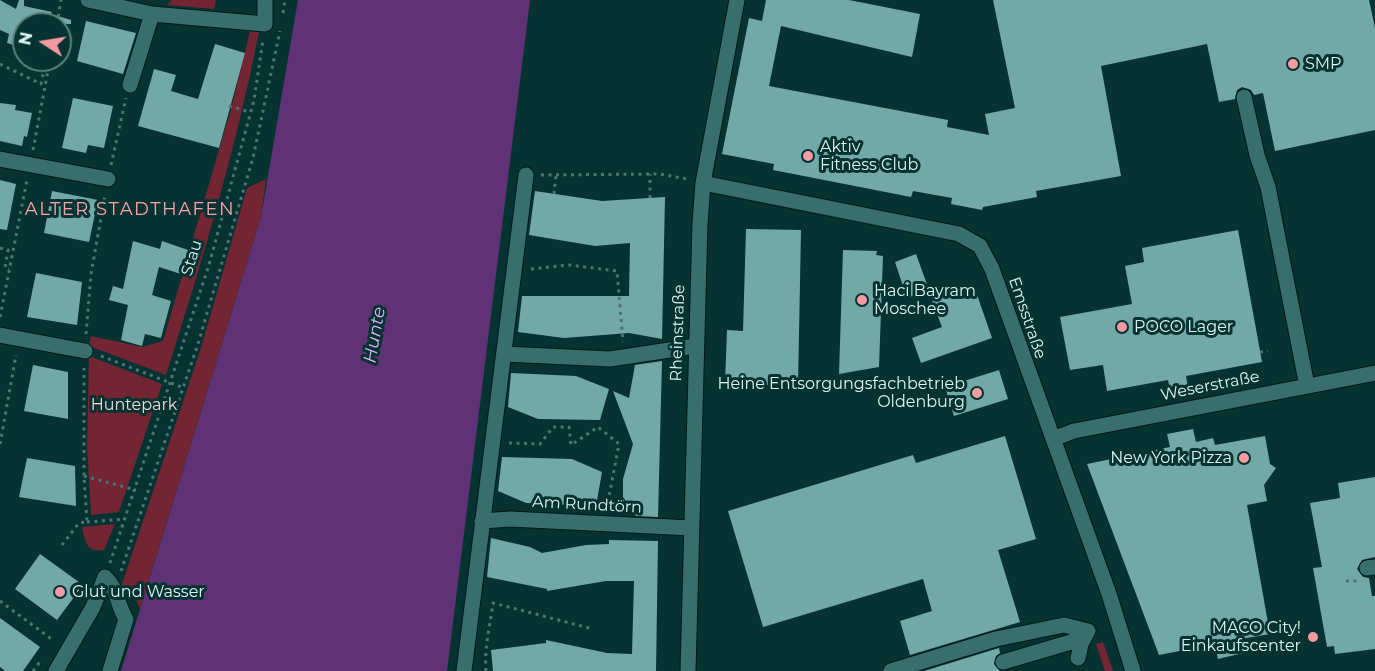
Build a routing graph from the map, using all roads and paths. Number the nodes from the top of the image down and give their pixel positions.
1 (88, 0) edge
2 (265, 0) edge
3 (285, 0) edge
4 (737, 0) edge
5 (152, 14) junction
6 (282, 18) dead end
7 (273, 25) junction
8 (18, 72) edge
9 (44, 72) edge
10 (48, 72) edge
11 (130, 85) joint
12 (1244, 97) dead end
13 (229, 106) dead end
14 (250, 112) junction
15 (0, 159) edge
16 (30, 164) junction
17 (556, 174) junction
18 (650, 174) junction
19 (526, 175) joint
20 (108, 178) junction
21 (703, 183) junction
22 (554, 194) dead end
23 (650, 198) dead end
24 (0, 249) edge
25 (9, 269) junction
26 (514, 271) junction
27 (0, 317) edge
28 (0, 335) edge
29 (19, 339) junction
30 (696, 346) junction
31 (85, 351) junction
32 (1268, 351) dead end
33 (1260, 352) dead end
34 (504, 354) junction
35 (625, 357) junction
36 (1375, 372) edge
37 (172, 382) junction
38 (1307, 386) junction
39 (184, 388) junction
40 (0, 410) edge
41 (6, 411) junction
42 (509, 436) dead end
43 (1, 438) edge
44 (1053, 439) junction
45 (0, 444) edge
46 (84, 476) junction
47 (136, 490) junction
48 (126, 519) junction
49 (482, 521) junction
50 (87, 522) junction
51 (604, 524) junction
52 (691, 528) junction
53 (62, 545) dead end
54 (110, 582) junction
55 (0, 601) edge
56 (593, 629) dead end
57 (1088, 631) junction
58 (68, 652) junction
59 (1078, 658) dead end
60 (1003, 662) dead end
61 (56, 671) edge
62 (110, 671) edge
63 (464, 671) edge
64 (486, 671) edge
65 (688, 671) edge
66 (891, 671) edge
67 (1133, 671) edge

1 - 5 street
2 - 7 street
3 - 6 path
4 - 21 street, Rheinstraße
5 - 7 street
5 - 11 street
7 - 14 path, Stau
7 - 39 path
8 - 9 path
10 - 16 path
11 - 20 path
12 - 38 street
13 - 14 path
14 - 37 path, Stau
15 - 16 street
16 - 20 street
16 - 25 path
17 - 18 path
17 - 19 path
17 - 22 path
18 - 21 path
18 - 23 path
19 - 26 street
20 - 31 path
21 - 30 street, Rheinstraße
21 - 44 street, Emsstraße
24 - 25 path
25 - 27 path
26 - 34 street
26 - 35 path
28 - 29 street
29 - 31 street
29 - 41 path
30 - 35 street
30 - 52 street, Rheinstraße
31 - 37 path
31 - 46 path
32 - 33 path
34 - 35 street
34 - 49 street
36 - 38 street, Weserstraße
37 - 39 path
37 - 47 path, Stau
38 - 44 street, Weserstraße
39 - 54 path
40 - 41 path
41 - 43 path
42 - 51 path
43 - 45 path
44 - 67 street, Emsstraße
46 - 47 path
46 - 50 path
47 - 48 path, Stau
48 - 50 path
48 - 54 path, Stau
49 - 51 street, Am Rundtörn
49 - 63 street
50 - 53 path
51 - 52 street, Am Rundtörn
52 - 65 street, Rheinstraße
54 - 58 street
54 - 62 street
55 - 58 path
56 - 64 path
57 - 59 street
57 - 60 street
57 - 66 street
58 - 61 street

